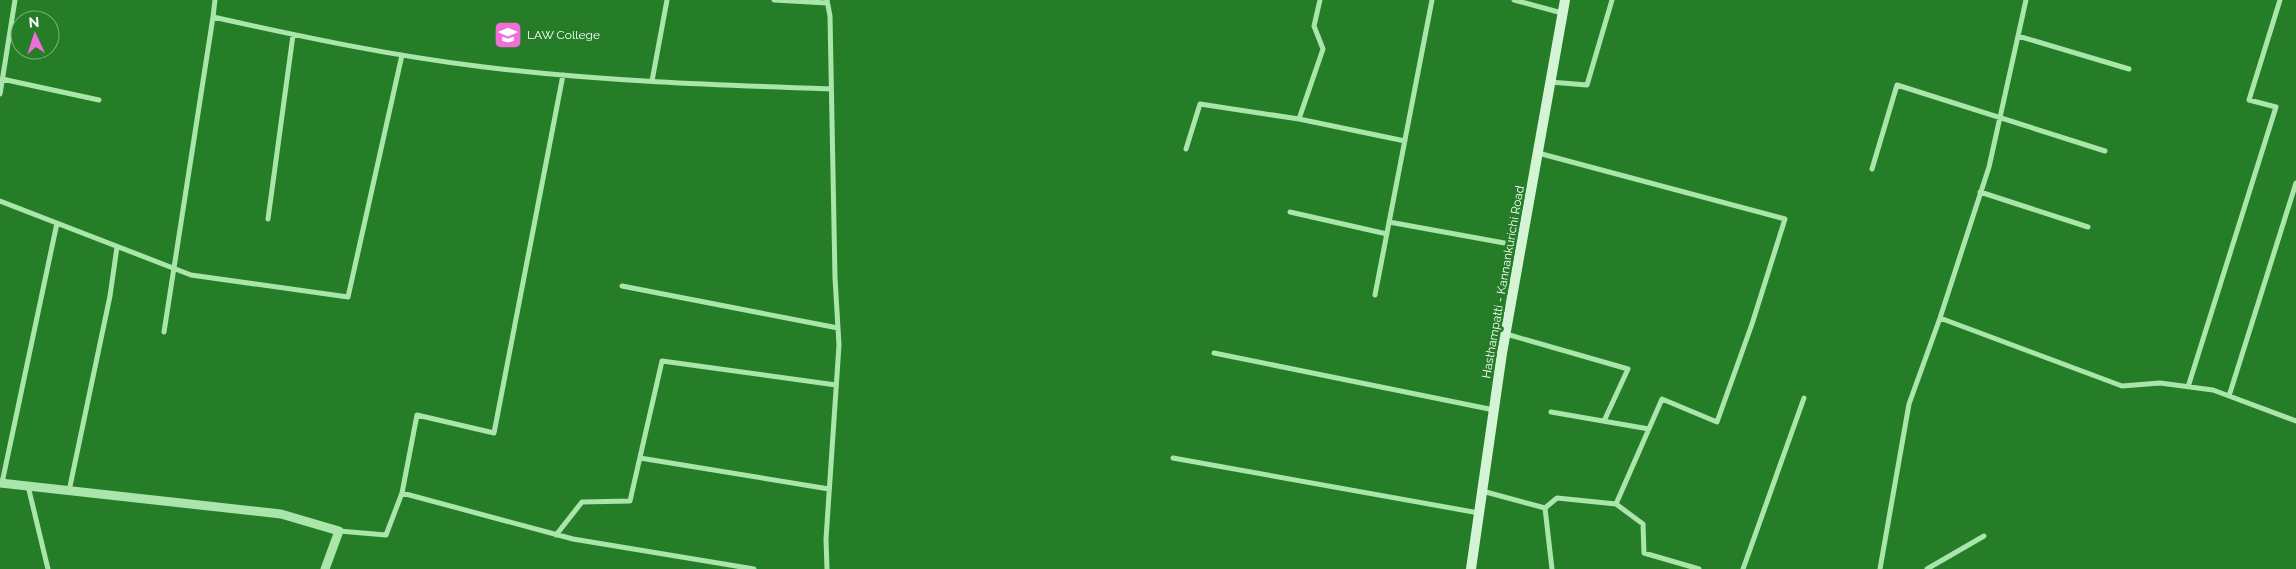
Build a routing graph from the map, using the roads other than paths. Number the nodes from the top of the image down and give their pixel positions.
1 (15, 0) edge
2 (216, 0) edge
3 (667, 0) edge
4 (774, 0) edge
5 (1320, 0) edge
6 (1432, 0) edge
7 (1514, 0) edge
8 (1565, 0) edge
9 (1612, 0) edge
10 (2026, 0) edge
11 (2280, 0) edge
12 (827, 1) edge
13 (1562, 13) junction
14 (213, 17) junction
15 (293, 35) junction
16 (2018, 36) junction
17 (0, 48) edge
18 (7, 49) junction
19 (402, 55) junction
20 (2129, 69) dead end
21 (563, 75) junction
22 (2, 79) junction
23 (652, 81) junction
24 (1550, 82) junction
25 (831, 88) junction
26 (0, 94) edge
27 (100, 100) dead end
28 (1999, 119) junction
29 (1299, 120) junction
30 (1405, 141) junction
31 (1186, 149) dead end
32 (2106, 151) dead end
33 (1538, 153) junction
34 (1872, 169) dead end
35 (2296, 183) edge
36 (1980, 192) junction
37 (0, 201) edge
38 (1290, 212) dead end
39 (268, 219) dead end
40 (1389, 222) junction
41 (58, 223) junction
42 (2088, 227) dead end
43 (1387, 234) junction
44 (1521, 246) junction
45 (117, 247) junction
46 (175, 269) junction
47 (622, 286) dead end
48 (1375, 295) dead end
49 (1940, 318) junction
50 (838, 328) junction
51 (164, 332) dead end
52 (1506, 334) junction
53 (1214, 353) dead end
54 (836, 385) junction
55 (2188, 387) junction
56 (2229, 396) junction
57 (1804, 398) dead end
58 (1494, 410) junction
59 (1550, 412) dead end
60 (1604, 421) junction
61 (2296, 421) edge
62 (1649, 429) junction
63 (640, 458) junction
64 (1173, 458) dead end
65 (1, 483) edge
66 (28, 486) junction
67 (829, 489) junction
68 (69, 491) junction
69 (1482, 491) junction
70 (402, 493) junction
71 (1616, 504) junction
72 (1545, 508) junction
73 (1479, 513) junction
74 (339, 531) junction
75 (556, 535) junction
76 (1984, 536) dead end
77 (48, 569) edge
78 (325, 569) edge
79 (754, 569) edge
80 (827, 569) edge
81 (1471, 569) edge
82 (1552, 569) edge
83 (1699, 569) edge
84 (1743, 569) edge
85 (1880, 569) edge
86 (1927, 569) edge

1 - 18 street
2 - 14 street
3 - 23 street
4 - 12 street
5 - 29 street
6 - 30 street
7 - 13 street
8 - 13 main road, Hasthampatti - Kannankurichi Road
9 - 24 street
10 - 16 street
11 - 55 street
12 - 25 street
13 - 24 main road, Hasthampatti - Kannankurichi Road
14 - 15 street
14 - 46 street
15 - 19 street
15 - 39 street
16 - 20 street
16 - 28 street
17 - 18 street
18 - 22 street
19 - 21 street
19 - 46 street
21 - 23 street
21 - 70 street
22 - 26 street
22 - 27 street
23 - 25 street
24 - 33 main road, Hasthampatti - Kannankurichi Road
25 - 50 street
28 - 32 street
28 - 34 street
28 - 36 street
29 - 30 street
29 - 31 street
30 - 40 street
33 - 44 main road, Hasthampatti - Kannankurichi Road
33 - 62 street
35 - 56 street
36 - 42 street
36 - 49 street
37 - 41 street
38 - 43 street
40 - 43 street
40 - 44 street
41 - 45 street
41 - 65 street
43 - 48 street
44 - 52 main road, Hasthampatti - Kannankurichi Road
45 - 46 street
45 - 68 street
46 - 51 street
47 - 50 street
49 - 55 street
49 - 85 street
50 - 54 street
52 - 58 main road, Hasthampatti - Kannankurichi Road
52 - 60 street
53 - 58 street
54 - 63 street
54 - 67 street
55 - 56 street
56 - 61 street
57 - 84 street
58 - 69 main road, Hasthampatti - Kannankurichi Road
59 - 60 street
60 - 62 street
62 - 71 street
63 - 67 street
63 - 75 street
64 - 73 street
65 - 66 street
66 - 68 street
66 - 77 street
67 - 80 street
68 - 74 street
69 - 72 street
69 - 73 main road, Hasthampatti - Kannankurichi Road
70 - 74 street
70 - 75 street
71 - 72 street
71 - 83 street
72 - 82 street
73 - 81 main road, Hasthampatti - Kannankurichi Road
74 - 78 street
75 - 79 street
76 - 86 street

